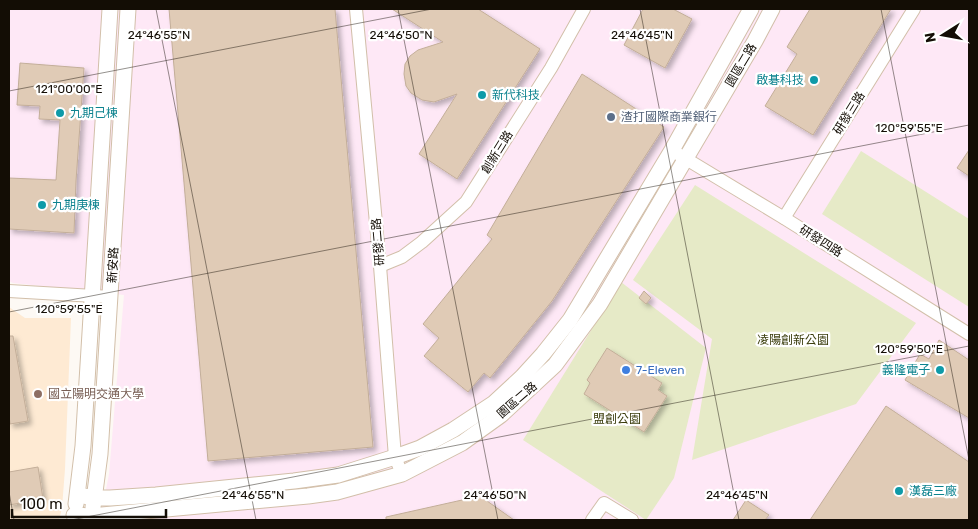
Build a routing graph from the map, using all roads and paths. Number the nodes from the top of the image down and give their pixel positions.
1 (110, 9) edge
2 (128, 9) edge
3 (356, 9) edge
4 (584, 9) edge
5 (751, 9) edge
6 (772, 9) edge
7 (914, 9) edge
8 (672, 150) junction
9 (686, 158) junction
10 (784, 218) junction
11 (380, 266) junction
12 (9, 291) edge
13 (93, 296) junction
14 (111, 298) junction
15 (969, 334) edge
16 (395, 457) junction
17 (402, 474) junction
18 (78, 495) junction
19 (95, 498) junction
20 (74, 518) edge
21 (91, 518) edge
22 (592, 520) edge
23 (632, 520) edge

1 - 13 street, 新安路
2 - 14 street, 新安路
3 - 11 street, 研發二路
4 - 11 street, 創新三路
5 - 8 street, 園區二路
6 - 9 street, 園區二路
7 - 10 street, 研發三路
8 - 9 street, 研發四路
8 - 16 street, 園區二路
9 - 10 street, 研發四路
9 - 17 street, 園區二路
10 - 15 street, 研發四路
11 - 16 street, 研發二路
12 - 13 street
13 - 14 street
13 - 18 street, 新安路
14 - 19 street, 新安路
16 - 17 street, 研發二路
16 - 19 street, 園區二路
17 - 21 street, 園區二路
18 - 19 street, 園區二路
18 - 20 street, 新安路
19 - 21 street, 新安路
20 - 21 street, 園區二路
22 - 23 street

